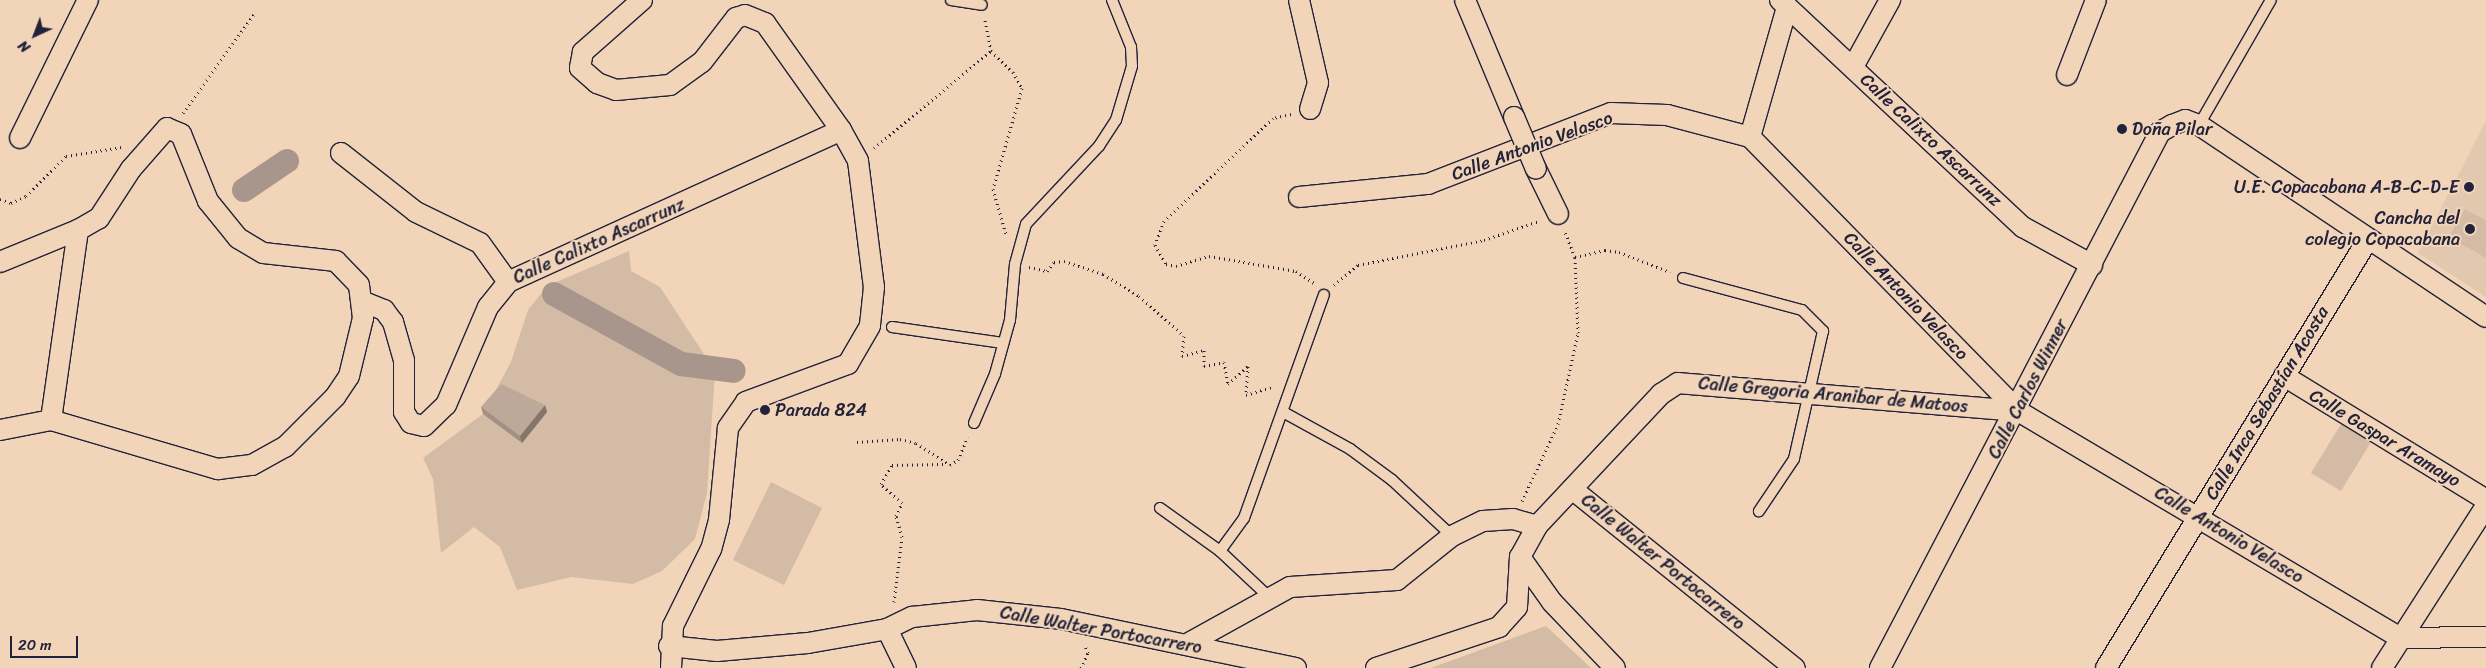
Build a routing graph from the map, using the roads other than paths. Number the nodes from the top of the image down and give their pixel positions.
1 (88, 0) edge
2 (642, 0) edge
3 (951, 0) edge
4 (1112, 0) edge
5 (1299, 0) edge
6 (1465, 0) edge
7 (1890, 0) edge
8 (2096, 0) edge
9 (2271, 0) edge
10 (1784, 4) edge
11 (982, 5) road end
12 (1853, 67) junction
13 (2066, 75) dead end
14 (1310, 109) road end
15 (2192, 123) junction
16 (842, 130) junction
17 (1750, 137) junction
18 (20, 138) dead end
19 (341, 152) dead end
20 (1299, 196) dead end
21 (1558, 214) road end
22 (78, 230) junction
23 (2366, 241) junction
24 (0, 262) edge
25 (2092, 265) junction
26 (1683, 278) road end
27 (508, 282) junction
28 (1324, 295) road end
29 (364, 302) junction
30 (2486, 317) edge
31 (892, 326) dead end
32 (1003, 343) junction
33 (2284, 376) junction
34 (1808, 393) junction
35 (2018, 411) junction
36 (1282, 412) junction
37 (52, 420) junction
38 (974, 423) road end
39 (0, 430) edge
40 (1572, 489) junction
41 (2486, 500) edge
42 (2486, 506) edge
43 (1160, 508) dead end
44 (1759, 511) dead end
45 (2198, 516) junction
46 (1537, 526) junction
47 (1452, 536) junction
48 (1220, 551) junction
49 (1520, 557) junction
50 (1268, 596) junction
51 (887, 628) junction
52 (2486, 637) edge
53 (2400, 638) junction
54 (1189, 643) junction
55 (669, 646) junction
56 (1246, 663) edge
57 (1287, 667) edge
58 (671, 668) edge
59 (906, 668) edge
60 (1376, 668) edge
61 (1615, 668) edge
62 (1795, 668) edge
63 (1880, 668) edge
64 (2106, 668) edge
65 (2382, 668) edge

1 - 18 street
2 - 16 street
3 - 11 lane
4 - 32 lane
5 - 14 street
6 - 21 street, bridge
7 - 12 street
8 - 13 street
9 - 15 lane
10 - 12 street, Calle Calixto Ascarrunz
10 - 17 street
12 - 25 street, Calle Calixto Ascarrunz
15 - 23 street
15 - 25 street, Calle Carlos Winner
16 - 27 street, Calle Calixto Ascarrunz
16 - 55 street
17 - 20 street, Calle Antonio Velasco
17 - 35 street, Calle Antonio Velasco
19 - 27 street
22 - 24 street
22 - 29 street
22 - 37 street
23 - 30 street
23 - 33 street, Calle Inca Sebastían Acosta
25 - 35 street, Calle Carlos Winner
26 - 34 lane
27 - 29 street, Calle Calixto Ascarrunz
28 - 36 lane
29 - 37 street
31 - 32 lane
32 - 38 lane
33 - 41 street, Calle Gaspar Aramayo
33 - 45 street, Calle Inca Sebastían Acosta
34 - 35 street, Calle Gregoria Aranibar de Matoos
34 - 40 street, Calle Gregoria Aranibar de Matoos
34 - 44 lane
35 - 45 street, Calle Antonio Velasco
35 - 63 street, Calle Carlos Winner
36 - 47 lane
36 - 48 lane
37 - 39 street
40 - 46 street, Calle Walter Portocarrero
40 - 62 street, Calle Walter Portocarrero
42 - 53 street
43 - 48 lane
45 - 53 street, Calle Antonio Velasco
45 - 64 street, Calle Inca Sebastían Acosta
46 - 47 street
46 - 49 street, Calle Walter Portocarrero
47 - 50 street
48 - 50 lane
49 - 60 street, Calle Walter Portocarrero
49 - 61 street
50 - 54 street
51 - 54 street, Calle Walter Portocarrero
51 - 55 street, Calle Walter Portocarrero
51 - 59 street
52 - 53 street
53 - 65 street
54 - 56 street, Calle Walter Portocarrero
55 - 58 street
56 - 57 street, Calle Walter Portocarrero

